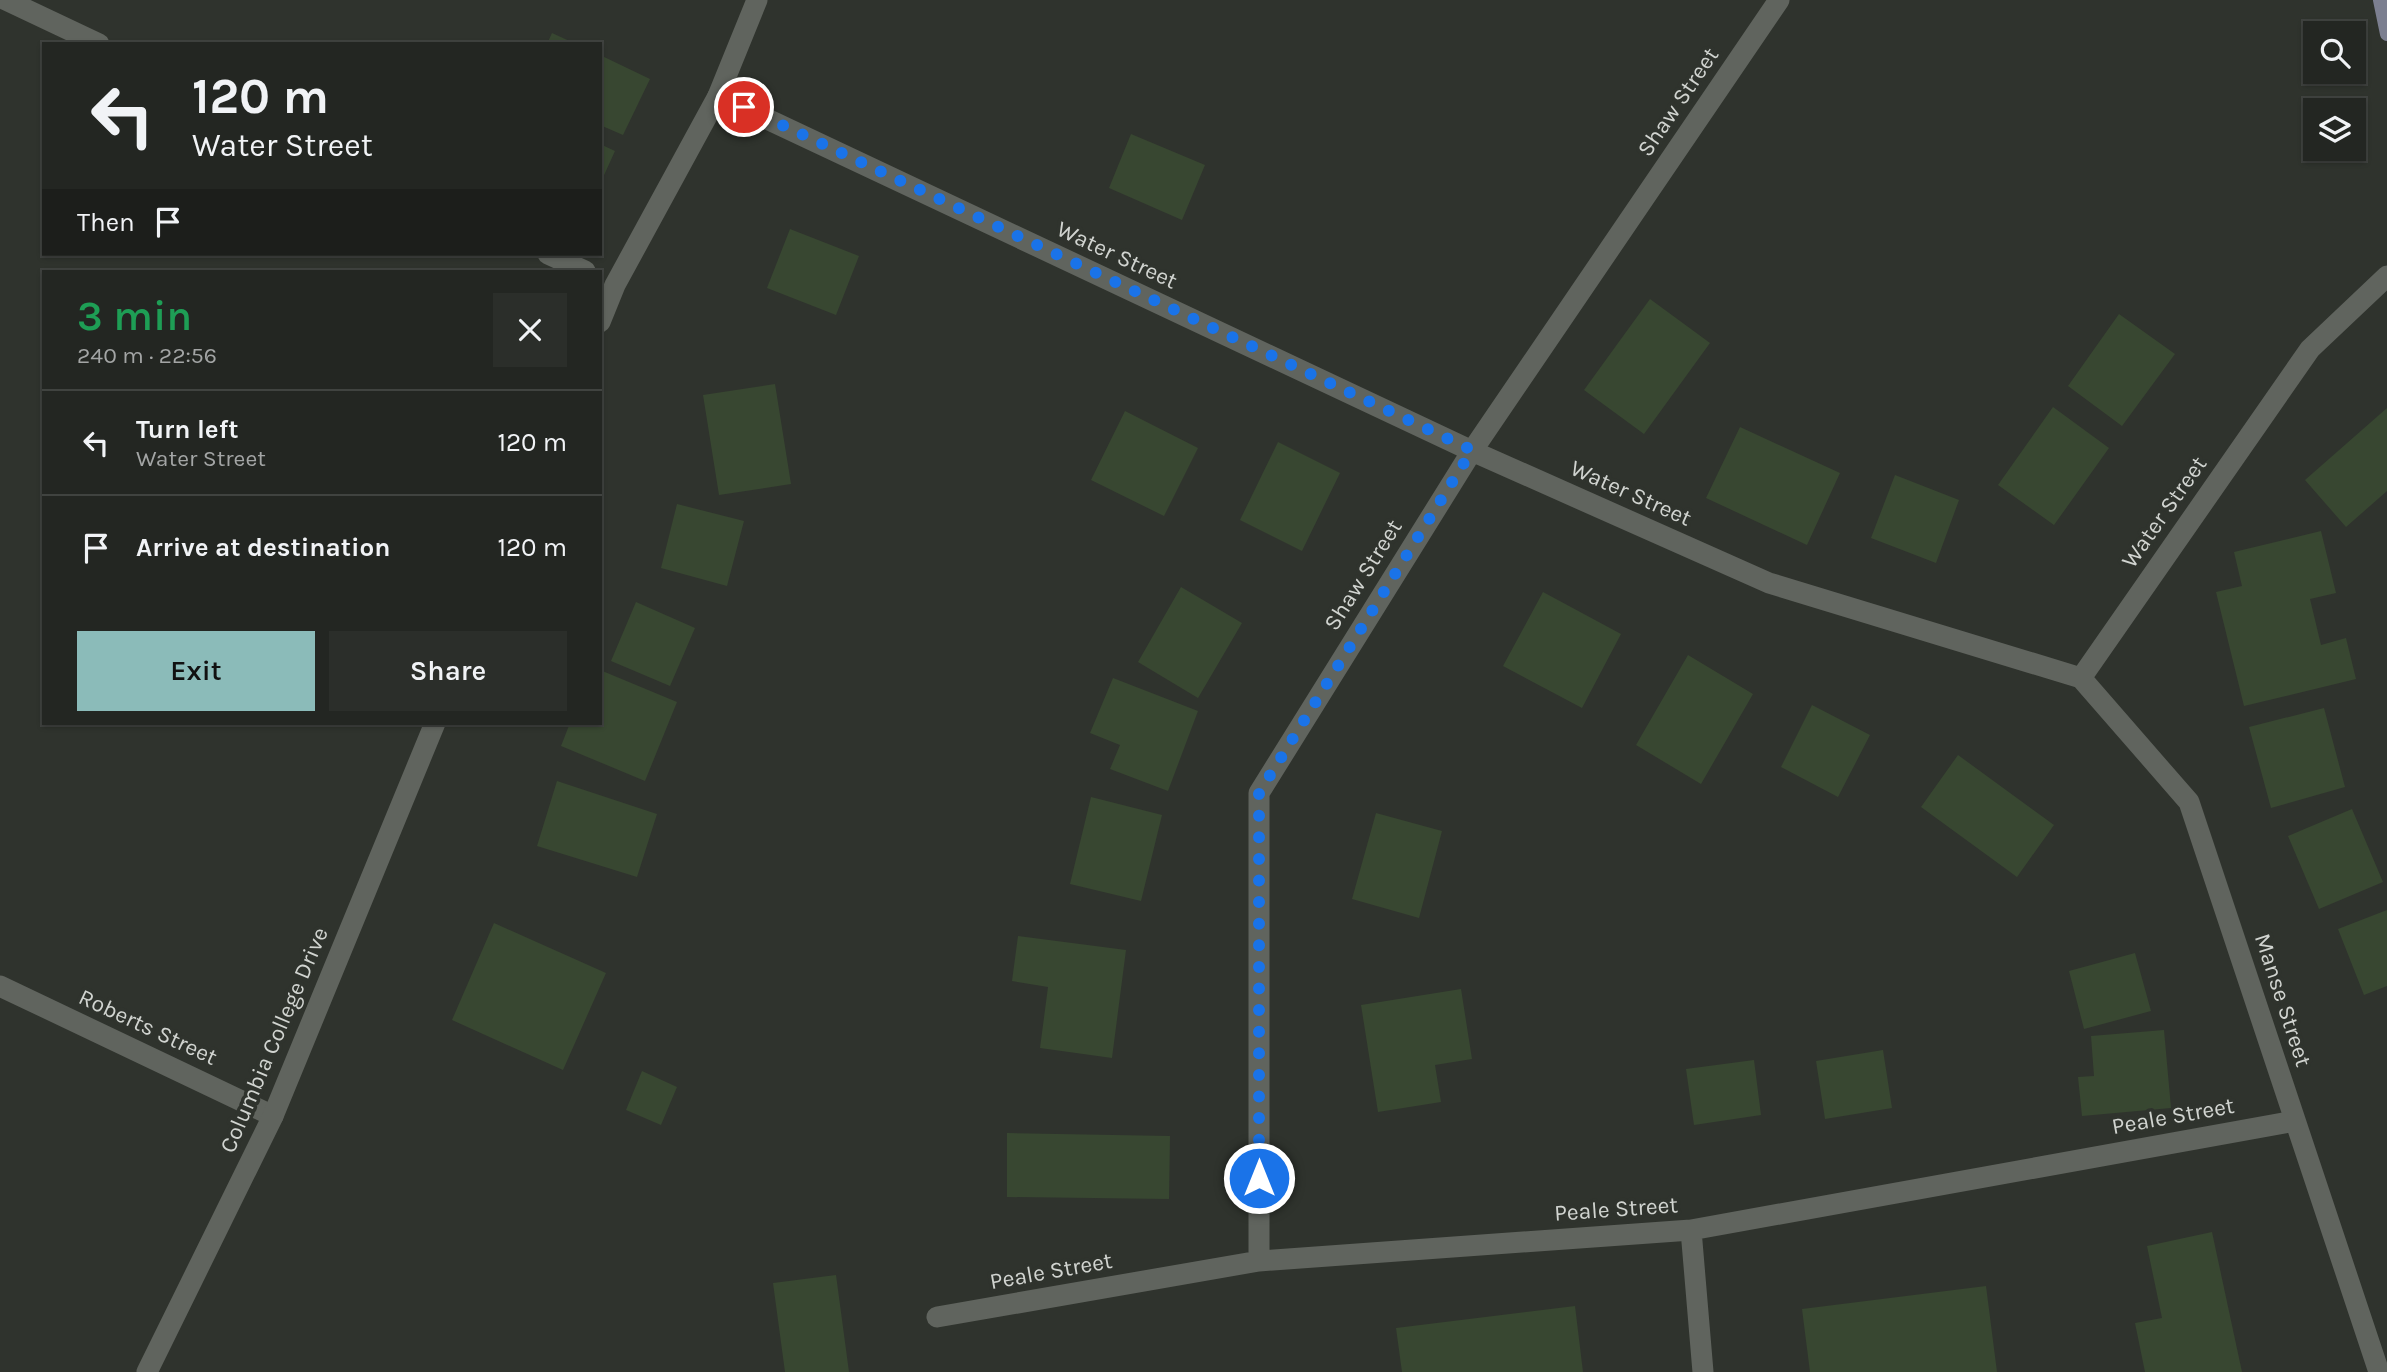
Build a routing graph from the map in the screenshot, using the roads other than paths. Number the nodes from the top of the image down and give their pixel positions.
1 (6, 0) edge
2 (757, 0) edge
3 (1779, 0) edge
4 (95, 42) edge
5 (718, 96) junction
6 (552, 256) edge
7 (583, 270) edge
8 (2387, 276) edge
9 (608, 282) edge
10 (602, 311) edge
11 (1472, 450) junction
12 (2081, 678) junction
13 (434, 725) edge
14 (0, 986) edge
15 (273, 1116) junction
16 (2295, 1121) junction
17 (1690, 1230) junction
18 (1259, 1261) junction
19 (937, 1317) dead end
20 (147, 1372) edge
21 (1703, 1372) edge
22 (2379, 1372) edge

1 - 4 street
2 - 5 street
3 - 11 street, Shaw Street
5 - 9 street
5 - 11 street, Water Street
6 - 7 street
8 - 12 street, Water Street
9 - 10 street
11 - 12 street, Water Street
11 - 18 street, Shaw Street
12 - 16 street, Manse Street
13 - 15 street, Columbia College Drive
14 - 15 street, Roberts Street
15 - 20 street, Columbia College Drive
16 - 17 street, Peale Street
16 - 22 street, Manse Street
17 - 18 street, Peale Street
17 - 21 street
18 - 19 street, Peale Street

